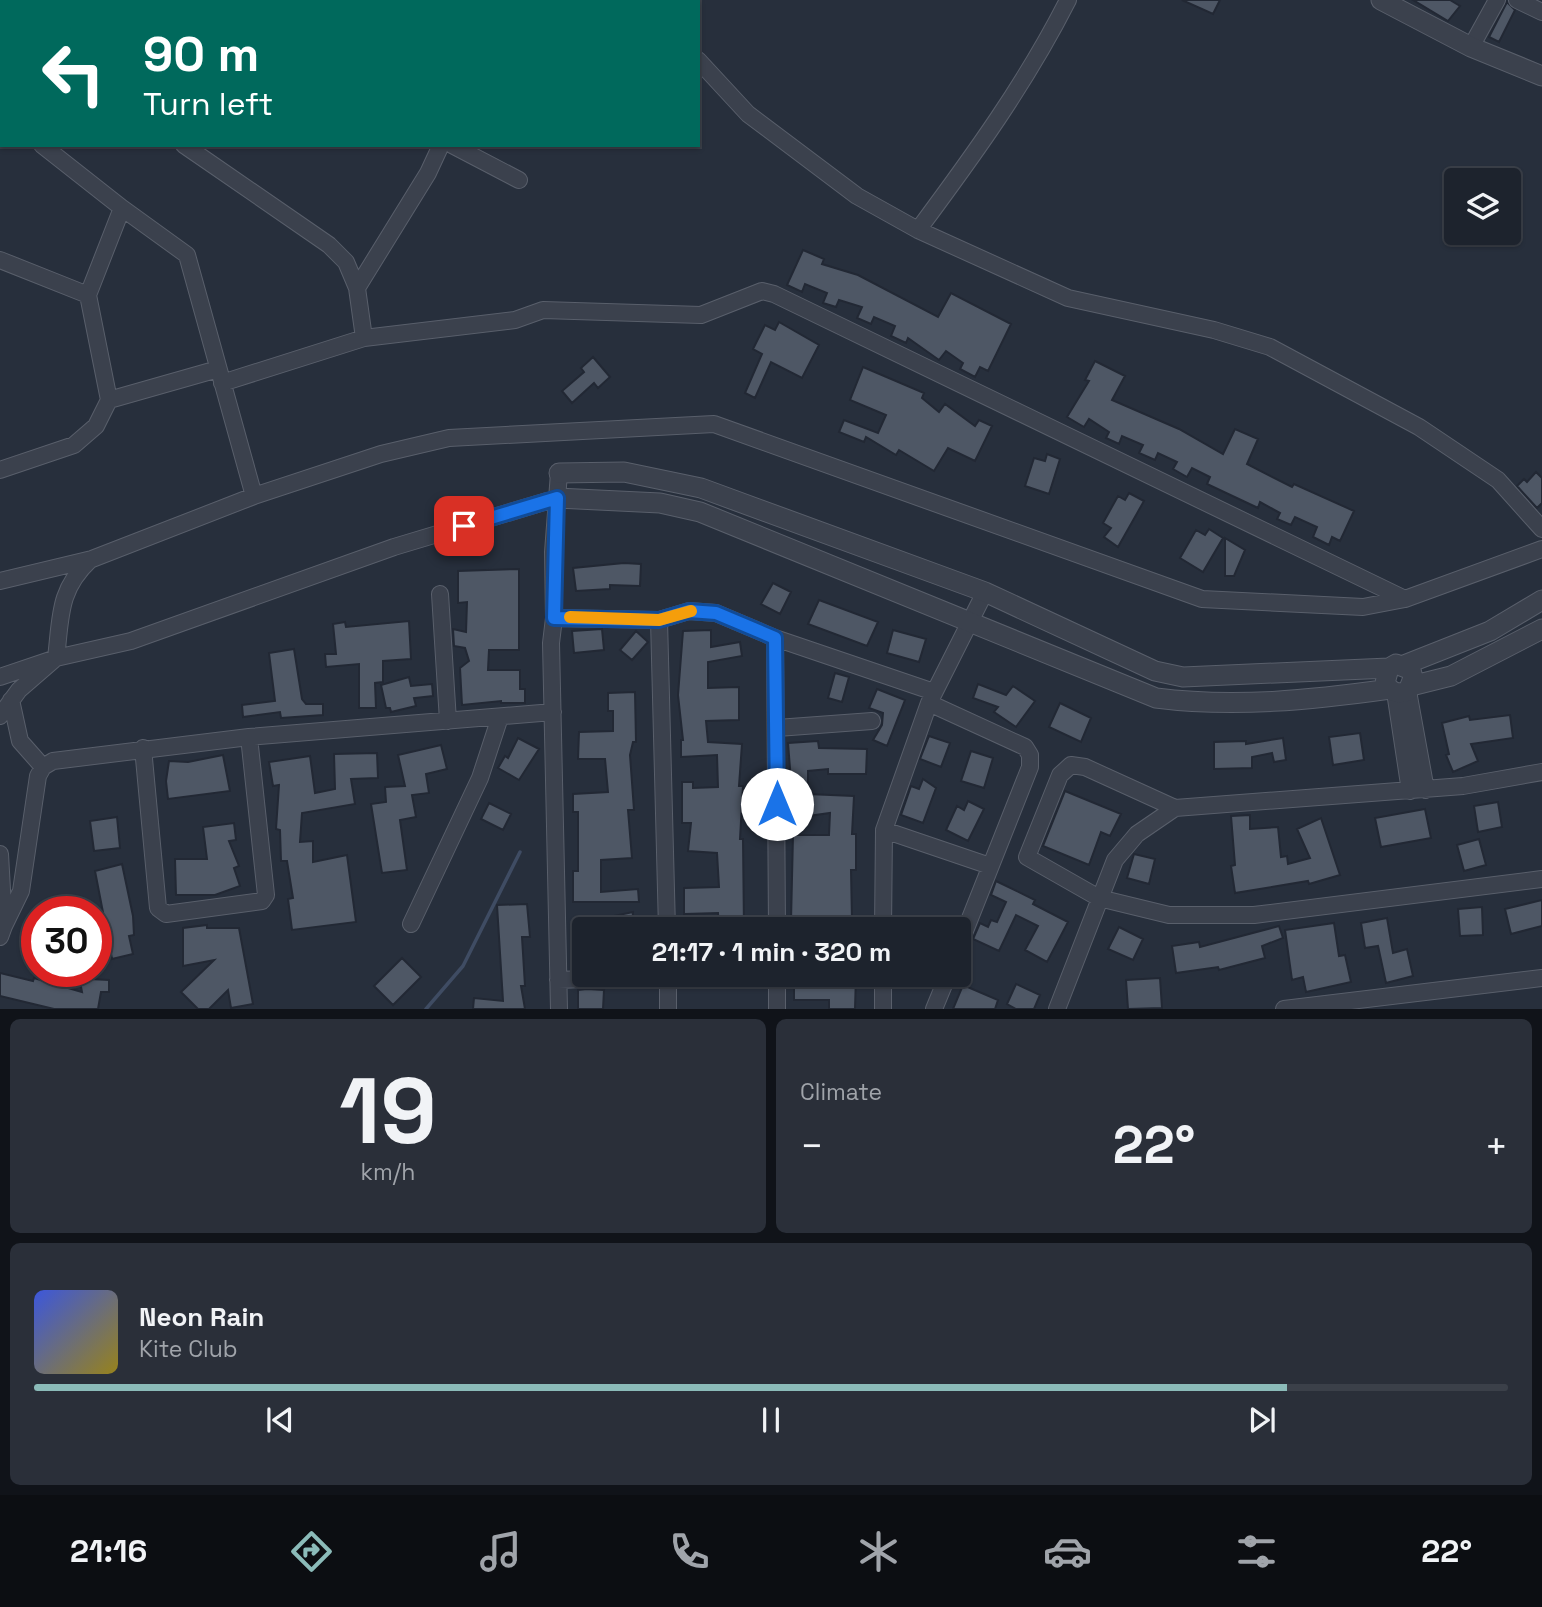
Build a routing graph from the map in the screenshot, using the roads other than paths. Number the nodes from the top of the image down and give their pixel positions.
1 (1068, 0) edge
2 (1381, 0) edge
3 (1497, 0) edge
4 (1517, 0) edge
5 (1542, 12) edge
6 (1471, 47) junction
7 (700, 62) edge
8 (1542, 76) edge
9 (45, 147) edge
10 (187, 147) edge
11 (440, 147) edge
12 (456, 147) edge
13 (519, 180) dead end
14 (122, 208) junction
15 (918, 230) junction
16 (0, 260) edge
17 (357, 288) junction
18 (88, 295) junction
19 (364, 338) junction
20 (220, 376) junction
21 (109, 400) junction
22 (0, 470) edge
23 (559, 473) joint
24 (254, 496) junction
25 (557, 498) junction
26 (1542, 529) edge
27 (1542, 549) edge
28 (92, 559) junction
29 (0, 581) edge
30 (985, 592) junction
31 (440, 594) dead end
32 (1405, 599) junction
33 (1542, 600) edge
34 (554, 618) junction
35 (659, 620) junction
36 (971, 622) junction
37 (1542, 629) edge
38 (775, 638) junction
39 (56, 658) junction
40 (1396, 666) junction
41 (0, 677) edge
42 (1401, 690) junction
43 (931, 697) junction
44 (10, 700) junction
45 (553, 712) junction
46 (0, 716) edge
47 (500, 717) junction
48 (448, 721) junction
49 (872, 721) dead end
50 (777, 728) junction
51 (249, 737) junction
52 (143, 748) junction
53 (43, 767) junction
54 (1542, 772) edge
55 (1426, 790) junction
56 (1410, 791) junction
57 (1175, 808) junction
58 (884, 830) junction
59 (0, 854) edge
60 (990, 866) junction
61 (1542, 879) edge
62 (1099, 898) junction
63 (667, 917) edge
64 (777, 917) edge
65 (883, 917) edge
66 (970, 917) edge
67 (411, 924) dead end
68 (2, 931) edge
69 (1542, 978) edge
70 (572, 979) edge
71 (558, 980) junction
72 (668, 987) edge
73 (777, 987) edge
74 (883, 987) edge
75 (943, 987) edge
76 (559, 1009) edge
77 (668, 1009) edge
78 (777, 1009) edge
79 (883, 1009) edge
80 (934, 1009) edge
81 (1057, 1009) edge
82 (1284, 1009) edge

1 - 15 street
2 - 6 street
3 - 6 street
4 - 5 street
6 - 8 street
7 - 15 street
9 - 14 street
10 - 17 street
11 - 17 street
12 - 13 street
14 - 18 street
14 - 20 street
15 - 26 street
16 - 18 street
17 - 19 street
18 - 21 street
19 - 20 street
19 - 32 street
20 - 21 street
20 - 24 street
21 - 22 street
23 - 25 street
23 - 30 street
24 - 28 street
24 - 32 street
25 - 34 street
25 - 36 street
25 - 39 street
27 - 32 street
28 - 29 street
28 - 39 street
30 - 36 street
30 - 40 street
31 - 48 street
33 - 40 street
34 - 35 street
34 - 45 street
35 - 38 street
35 - 63 street
36 - 42 street
36 - 43 street
37 - 42 street
38 - 43 street
38 - 50 street
39 - 41 street
39 - 44 street
40 - 42 street
42 - 55 street
42 - 56 street
43 - 58 street
43 - 60 street
44 - 46 street
44 - 53 street
45 - 47 street
45 - 71 street
47 - 48 street
47 - 67 street
48 - 51 street
49 - 50 street
50 - 64 street
51 - 52 street
51 - 52 street
52 - 53 street
53 - 68 street
54 - 55 street
55 - 56 street
56 - 57 street
57 - 62 street
57 - 62 street
58 - 60 street
58 - 65 street
59 - 68 street
60 - 66 street
61 - 62 street
62 - 81 street
69 - 82 street
70 - 71 street
71 - 76 street
72 - 77 street
73 - 78 street
74 - 79 street
75 - 80 street

